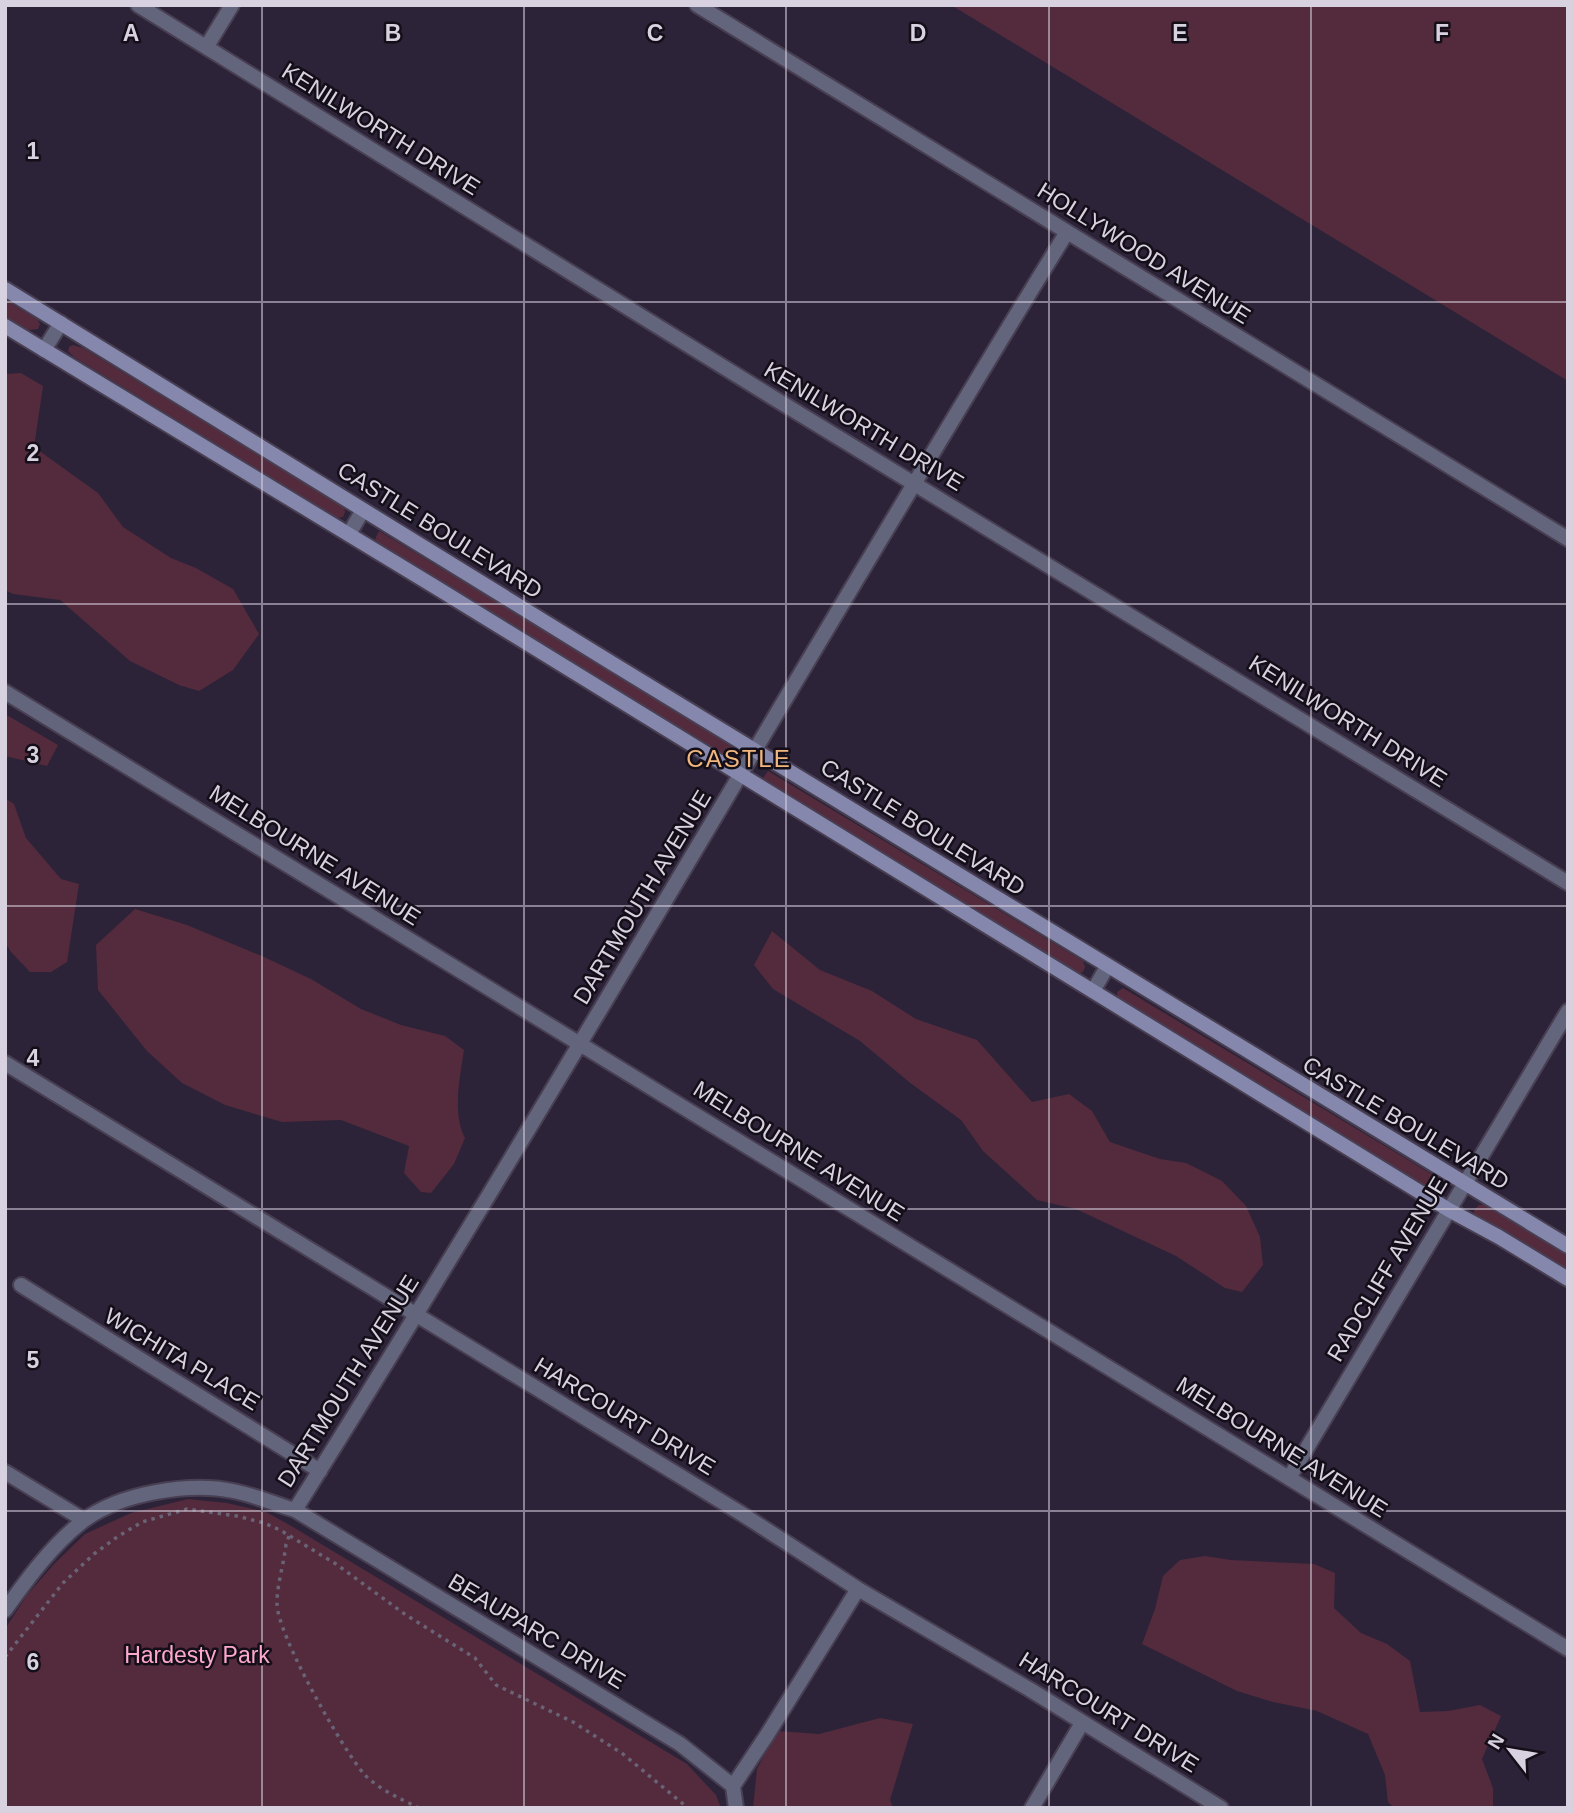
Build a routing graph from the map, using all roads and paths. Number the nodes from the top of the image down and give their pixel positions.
1 (138, 5) edge
2 (232, 5) edge
3 (697, 5) edge
4 (207, 46) junction
5 (1067, 232) junction
6 (5, 289) edge
7 (61, 323) junction
8 (5, 326) edge
9 (44, 350) junction
10 (914, 483) junction
11 (363, 510) junction
12 (349, 534) junction
13 (1568, 539) edge
14 (5, 692) edge
15 (756, 750) junction
16 (741, 775) junction
17 (1568, 883) edge
18 (1107, 967) junction
19 (1093, 991) junction
20 (1568, 1011) edge
21 (581, 1043) junction
22 (5, 1063) edge
23 (1464, 1185) junction
24 (1449, 1210) junction
25 (1568, 1246) edge
26 (1568, 1279) edge
27 (20, 1285) dead end
28 (416, 1314) junction
29 (320, 1471) junction
30 (5, 1472) edge
31 (1289, 1478) junction
32 (295, 1510) junction
33 (84, 1520) junction
34 (289, 1536) junction
35 (858, 1589) junction
36 (5, 1610) edge
37 (1568, 1649) edge
38 (5, 1657) edge
39 (1082, 1723) junction
40 (733, 1786) junction
41 (419, 1808) edge
42 (688, 1808) edge
43 (736, 1808) edge
44 (1032, 1808) edge
45 (1221, 1808) edge

1 - 4 street, KENILWORTH DRIVE
2 - 4 street
3 - 5 street, HOLLYWOOD AVENUE
4 - 10 street, KENILWORTH DRIVE
5 - 10 street, DARTMOUTH AVENUE
5 - 13 street, HOLLYWOOD AVENUE
6 - 7 street, CASTLE BOULEVARD
7 - 9 street
7 - 11 street, CASTLE BOULEVARD
8 - 9 street
9 - 12 street
10 - 15 street, DARTMOUTH AVENUE
10 - 17 street, KENILWORTH DRIVE
11 - 12 street
11 - 15 street, CASTLE BOULEVARD
12 - 16 street
14 - 21 street, MELBOURNE AVENUE
15 - 16 street, DARTMOUTH AVENUE
15 - 18 street, CASTLE BOULEVARD
16 - 19 street
16 - 21 street, DARTMOUTH AVENUE
18 - 19 street
18 - 23 street, CASTLE BOULEVARD
19 - 24 street
20 - 23 street, RADCLIFF AVENUE
21 - 28 street, DARTMOUTH AVENUE
21 - 31 street, MELBOURNE AVENUE
22 - 28 street, HARCOURT DRIVE
23 - 24 street, RADCLIFF AVENUE
23 - 25 street, CASTLE BOULEVARD
24 - 26 street
24 - 31 street, RADCLIFF AVENUE
27 - 29 street, WICHITA PLACE
28 - 29 street, DARTMOUTH AVENUE
28 - 35 street, HARCOURT DRIVE
29 - 32 street, DARTMOUTH AVENUE
30 - 33 street
31 - 37 street, MELBOURNE AVENUE
32 - 33 street, BEAUPARC DRIVE
32 - 40 street, BEAUPARC DRIVE
33 - 36 street, BEAUPARC DRIVE
34 - 38 path
34 - 41 path
34 - 42 path
35 - 39 street, HARCOURT DRIVE
35 - 40 street
39 - 44 street
39 - 45 street, HARCOURT DRIVE
40 - 43 street

